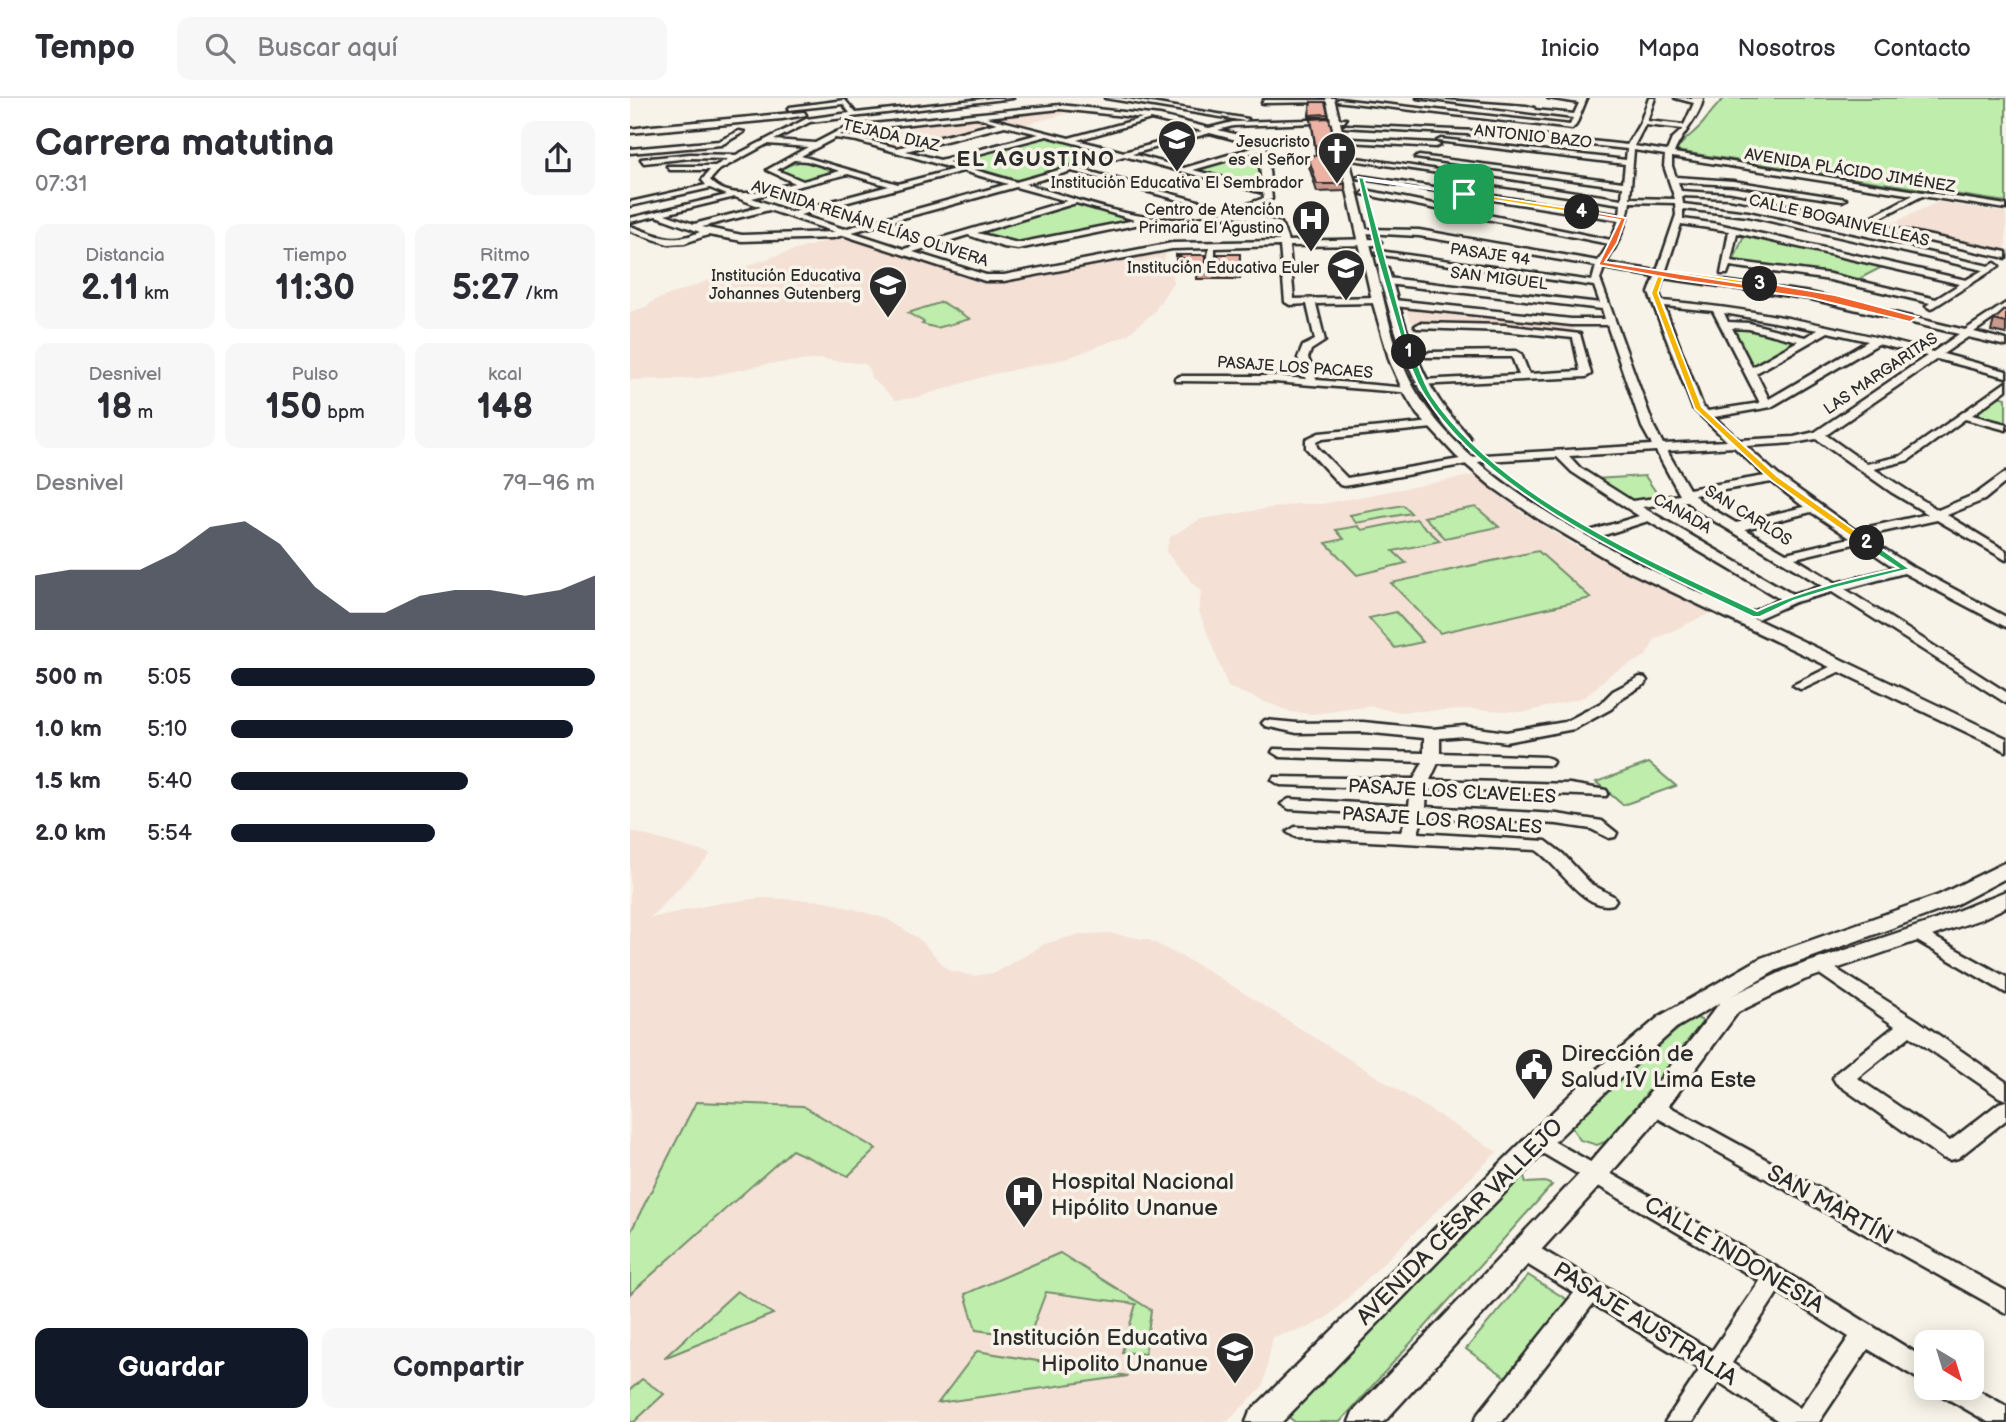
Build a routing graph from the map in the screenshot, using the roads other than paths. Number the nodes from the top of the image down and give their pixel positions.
1 (940, 98) edge
2 (1010, 98) edge
3 (1108, 98) edge
4 (1417, 98) edge
5 (1511, 98) edge
6 (1551, 98) edge
7 (1652, 98) edge
8 (1678, 98) edge
9 (1130, 99) edge
10 (1433, 99) edge
11 (1583, 99) edge
12 (993, 100) junction
13 (1181, 100) dead end
14 (1265, 100) edge
15 (1335, 100) edge
16 (1531, 100) edge
17 (1700, 100) edge
18 (1381, 101) edge
19 (1479, 101) edge
20 (876, 103) dead end
21 (1288, 104) junction
22 (863, 105) dead end
23 (1170, 106) junction
24 (1504, 106) junction
25 (850, 107) junction
26 (1045, 107) junction
27 (1526, 108) junction
28 (1428, 110) junction
29 (880, 111) junction
30 (1007, 111) junction
31 (1222, 113) junction
32 (1242, 114) junction
33 (973, 115) junction
34 (1466, 115) junction
35 (1577, 116) junction
36 (709, 117) dead end
37 (1155, 117) junction
38 (1234, 117) junction
39 (944, 118) junction
40 (1285, 119) junction
41 (1502, 119) junction
42 (1257, 121) junction
43 (1297, 121) junction
44 (1418, 121) junction
45 (1341, 122) junction
46 (699, 123) junction
47 (891, 123) junction
48 (1643, 123) junction
49 (1005, 124) junction
50 (1124, 126) junction
51 (1572, 127) junction
52 (1687, 127) junction
53 (1212, 130) junction
54 (1410, 130) junction
55 (630, 131) edge
56 (749, 132) junction
57 (1451, 132) junction
58 (699, 133) junction
59 (710, 133) dead end
60 (720, 133) dead end
61 (778, 134) junction
62 (1047, 134) junction
63 (831, 136) junction
64 (655, 137) dead end
65 (856, 139) junction
66 (1070, 140) junction
67 (1350, 141) junction
68 (1437, 141) junction
69 (1568, 141) junction
70 (763, 142) junction
71 (817, 145) junction
72 (1264, 147) junction
73 (1630, 147) junction
74 (630, 151) edge
75 (897, 151) junction
76 (1670, 153) junction
77 (1125, 155) junction
78 (1391, 155) dead end
79 (1355, 156) junction
80 (1404, 156) dead end
81 (736, 157) junction
82 (793, 158) junction
83 (1690, 158) junction
84 (644, 161) dead end
85 (941, 162) junction
86 (1627, 162) junction
87 (670, 168) dead end
88 (716, 168) junction
89 (964, 169) junction
90 (1073, 169) junction
91 (1185, 170) junction
92 (848, 171) junction
93 (1360, 178) junction
94 (1673, 179) junction
95 (708, 183) junction
96 (802, 183) junction
97 (1017, 184) junction
98 (1625, 185) junction
99 (899, 187) junction
100 (1867, 188) junction
101 (1266, 191) junction
102 (1364, 192) junction
103 (1919, 195) junction
104 (739, 197) junction
105 (1842, 199) junction
106 (1679, 200) junction
107 (1076, 201) junction
108 (1626, 201) junction
109 (1367, 203) dead end
110 (630, 204) edge
111 (769, 207) junction
112 (2006, 209) edge
113 (1816, 211) junction
114 (1235, 212) junction
115 (658, 214) junction
116 (791, 215) junction
117 (1623, 218) junction
118 (630, 220) edge
119 (1145, 221) junction
120 (1679, 221) junction
121 (1788, 223) junction
122 (1862, 224) junction
123 (692, 227) junction
124 (630, 228) edge
125 (1733, 230) junction
126 (708, 232) junction
127 (845, 233) junction
128 (969, 233) junction
129 (1837, 234) junction
130 (1614, 243) junction
131 (1284, 245) junction
132 (1212, 247) junction
133 (1810, 247) junction
134 (1374, 248) junction
135 (903, 252) junction
136 (2006, 257) edge
137 (1726, 263) junction
138 (1601, 264) junction
139 (1990, 269) junction
140 (1218, 270) edge
141 (1918, 272) junction
142 (1662, 274) junction
143 (1908, 278) dead end
144 (1722, 279) junction
145 (1966, 283) junction
146 (1597, 284) junction
147 (1897, 284) dead end
148 (1887, 289) junction
149 (1311, 301) junction
150 (1386, 301) junction
151 (1938, 302) junction
152 (1657, 303) junction
153 (1607, 307) junction
154 (1716, 307) junction
155 (2005, 308) edge
156 (1912, 318) junction
157 (1610, 322) junction
158 (1723, 324) junction
159 (1420, 326) dead end
160 (1828, 328) junction
161 (1970, 332) junction
162 (1805, 340) junction
163 (1450, 341) junction
164 (1876, 341) junction
165 (2006, 341) edge
166 (1430, 355) dead end
167 (1936, 356) junction
168 (1749, 373) junction
169 (2006, 374) edge
170 (1525, 377) junction
171 (1180, 379) dead end
172 (1313, 383) junction
173 (2006, 385) edge
174 (1415, 387) junction
175 (1768, 405) junction
176 (1705, 415) junction
177 (1965, 416) junction
178 (1433, 425) junction
179 (2006, 427) edge
180 (1818, 435) junction
181 (1736, 445) junction
182 (1658, 448) junction
183 (1560, 454) junction
184 (1477, 459) junction
185 (1865, 468) junction
186 (2006, 476) edge
187 (1774, 478) junction
188 (1687, 495) junction
189 (1630, 505) junction
190 (1813, 508) junction
191 (1938, 514) junction
192 (1651, 516) junction
193 (1736, 527) junction
194 (1588, 537) junction
195 (1856, 537) junction
196 (2005, 555) edge
197 (1784, 557) junction
198 (1906, 569) junction
199 (1832, 586) junction
200 (1790, 599) junction
201 (1757, 615) junction
202 (2006, 623) edge
203 (1840, 666) junction
204 (1640, 681) dead end
205 (1800, 685) dead end
206 (2006, 699) edge
207 (1270, 723) dead end
208 (1432, 734) junction
209 (2005, 735) edge
210 (1280, 752) dead end
211 (1432, 759) junction
212 (1545, 762) dead end
213 (1280, 780) dead end
214 (1420, 784) junction
215 (1600, 793) dead end
216 (1289, 804) dead end
217 (1416, 811) junction
218 (1294, 832) dead end
219 (1609, 833) dead end
220 (1408, 838) junction
221 (2006, 869) edge
222 (2006, 898) edge
223 (1607, 900) dead end
224 (1918, 934) junction
225 (1822, 966) junction
226 (2006, 986) edge
227 (1910, 1025) junction
228 (2006, 1092) edge
229 (1654, 1106) junction
230 (2006, 1109) edge
231 (1539, 1141) junction
232 (1595, 1174) junction
233 (1523, 1250) junction
234 (1775, 1278) junction
235 (1590, 1290) junction
236 (2006, 1303) edge
237 (1864, 1334) junction
238 (1914, 1365) edge
239 (1716, 1366) junction
240 (1973, 1400) edge
241 (2006, 1419) edge
242 (1261, 1422) edge
243 (1364, 1422) edge
244 (1487, 1422) edge
245 (1678, 1422) edge
246 (1803, 1422) edge

1 - 20 street
2 - 12 street
3 - 9 street
4 - 10 street
5 - 16 street
6 - 11 street
7 - 48 street
8 - 17 street
9 - 23 street
10 - 19 street
10 - 28 street
11 - 35 street
12 - 29 street
12 - 30 street
13 - 23 street
14 - 21 street
15 - 18 street
15 - 21 street
15 - 45 main road
16 - 27 street
17 - 52 street
18 - 28 street
18 - 44 street
19 - 24 street
21 - 40 street
22 - 25 street
23 - 31 street
24 - 27 street
24 - 41 street
25 - 29 street
25 - 36 street
25 - 46 street
25 - 61 street
26 - 30 street
26 - 37 street
26 - 50 street
27 - 35 street
28 - 34 street
28 - 44 street
29 - 47 street
30 - 33 street
31 - 32 street
31 - 38 street
32 - 38 street
32 - 40 street
33 - 39 street
33 - 49 street
34 - 41 street
34 - 57 street
35 - 51 street
37 - 50 street
37 - 53 street
38 - 42 street
39 - 47 street
39 - 65 street
40 - 43 street
41 - 51 street
42 - 43 street
42 - 53 street
43 - 45 street
44 - 54 street
45 - 54 street
45 - 67 main road
45 - 134 main road
46 - 55 street
46 - 58 street
47 - 63 street
48 - 52 street
48 - 73 street
49 - 62 street
49 - 75 street
50 - 66 street
51 - 69 street
52 - 76 street
53 - 72 street
53 - 77 street
54 - 68 street
56 - 60 street
56 - 61 street
56 - 74 street
57 - 68 street, AVENIDA PLÁCIDO JIMÉNEZ
57 - 69 street, AVENIDA PLÁCIDO JIMÉNEZ
58 - 59 street
58 - 64 street
61 - 70 street
62 - 66 street
62 - 85 street
63 - 65 street, TEJADA DIAZ
63 - 71 street
65 - 75 street, TEJADA DIAZ
66 - 77 street
67 - 68 street
67 - 79 main road
68 - 86 street, ANTONIO BAZO
69 - 73 street, AVENIDA PLÁCIDO JIMÉNEZ
70 - 71 street
70 - 81 street
71 - 82 street
72 - 91 street
72 - 101 street
73 - 76 street, AVENIDA PLÁCIDO JIMÉNEZ
73 - 86 street
75 - 85 street, TEJADA DIAZ
76 - 83 street, AVENIDA PLÁCIDO JIMÉNEZ
76 - 94 street
77 - 90 street
77 - 91 street
78 - 79 street
79 - 93 main road
79 - 108 street
80 - 98 street
81 - 84 street
81 - 88 street
82 - 92 street
82 - 96 street
83 - 100 street, AVENIDA PLÁCIDO JIMÉNEZ
83 - 103 street, AVENIDA PLÁCIDO JIMÉNEZ
85 - 89 street, TEJADA DIAZ
86 - 98 street
87 - 88 street
88 - 95 street
89 - 97 street, TEJADA DIAZ
89 - 99 street
90 - 97 street
90 - 114 street
91 - 101 street
92 - 96 street
92 - 99 street
93 - 102 main road
93 - 117 street
94 - 105 street
94 - 106 street
95 - 104 street, AVENIDA RENÁN ELÍAS OLIVERA
95 - 110 street
96 - 104 street
97 - 107 street, TEJADA DIAZ
97 - 127 street
98 - 108 street
99 - 116 street
100 - 103 street, AVENIDA PLÁCIDO JIMÉNEZ
100 - 105 street
101 - 114 street
102 - 109 main road
102 - 130 street
103 - 112 street, AVENIDA PLÁCIDO JIMÉNEZ
103 - 122 street
104 - 111 street, AVENIDA RENÁN ELÍAS OLIVERA
104 - 115 street
105 - 113 street
106 - 108 street
106 - 113 street
106 - 120 street
106 - 121 street, CALLE BOGAINVELLEAS
107 - 119 street, TEJADA DIAZ
107 - 128 street
108 - 117 street
111 - 116 street, AVENIDA RENÁN ELÍAS OLIVERA
111 - 123 street
113 - 121 street
114 - 119 street
114 - 131 street
115 - 118 street
115 - 123 street
116 - 127 street, AVENIDA RENÁN ELÍAS OLIVERA
117 - 130 street
119 - 128 street
120 - 125 street
120 - 142 street
121 - 129 street, CALLE BOGAINVELLEAS
122 - 129 street
122 - 136 street
123 - 126 street
124 - 126 street
125 - 133 street
125 - 137 street
126 - 127 street
127 - 135 street, AVENIDA RENÁN ELÍAS OLIVERA
128 - 135 street
129 - 133 street
129 - 139 street, CALLE BOGAINVELLEAS
130 - 138 street
131 - 132 street, AVENIDA RENÁN ELÍAS OLIVERA
131 - 134 street, AVENIDA RENÁN ELÍAS OLIVERA
131 - 149 street
132 - 135 street, AVENIDA RENÁN ELÍAS OLIVERA
132 - 140 street
133 - 141 street
134 - 138 street
134 - 146 street, PASAJE 94
134 - 150 main road
134 - 153 street, SAN MIGUEL
136 - 139 street
137 - 144 street
137 - 148 street
138 - 142 street
138 - 146 street
139 - 145 street
141 - 143 street
141 - 145 street
142 - 144 street
142 - 152 street
142 - 156 street
144 - 156 street
145 - 151 street
146 - 153 street, SAN CARLOS
147 - 148 street
148 - 151 street
149 - 150 street
149 - 172 street
150 - 157 street
150 - 174 main road
151 - 156 street
152 - 154 street
152 - 176 street
153 - 157 street, SAN CARLOS
154 - 158 street
154 - 160 street
155 - 161 street, LAS MARGARITAS
156 - 161 street
157 - 182 street, SAN CARLOS
158 - 162 street
158 - 168 street
159 - 163 street
160 - 162 street
160 - 164 street
161 - 165 street
161 - 167 street, LAS MARGARITAS
162 - 168 street
163 - 166 street
163 - 170 street
163 - 170 street, PASAJE LOS PACAES
164 - 167 street
164 - 175 street
167 - 169 street
167 - 180 street, LAS MARGARITAS
168 - 175 street
170 - 174 street, PASAJE LOS PACAES
171 - 172 street, PASAJE LOS PACAES
172 - 174 street, PASAJE LOS PACAES
173 - 177 street
174 - 178 main road
174 - 184 main road
175 - 176 street
176 - 181 street
177 - 179 street
177 - 185 street
178 - 184 main road
178 - 184 street, LAS MARGARITAS
180 - 181 street, LAS MARGARITAS
180 - 185 street
181 - 182 street, LAS MARGARITAS
181 - 187 street
182 - 183 street, LAS MARGARITAS
182 - 188 street, SAN CARLOS
183 - 184 street, LAS MARGARITAS
183 - 189 street, CANADA
184 - 194 main road
185 - 191 street
186 - 191 street
187 - 188 street
187 - 190 street
188 - 189 street
188 - 193 street, SAN CARLOS
189 - 192 street, CANADA
190 - 193 street
190 - 195 street
191 - 195 street
191 - 196 street
192 - 194 street
192 - 200 street, CANADA
193 - 197 street, SAN CARLOS
194 - 201 main road
194 - 203 main road
195 - 197 street
195 - 198 street
197 - 199 street, SAN CARLOS
198 - 199 street
198 - 202 street
199 - 200 street
199 - 206 street, SAN CARLOS
200 - 201 street
201 - 209 main road
203 - 205 street
203 - 209 main road
204 - 208 street
207 - 208 street
208 - 211 street
210 - 211 street
211 - 212 street
211 - 214 street
213 - 214 street
214 - 215 street
214 - 217 street
216 - 217 street, PASAJE LOS CLAVELES
217 - 219 street, PASAJE LOS CLAVELES
217 - 220 street
218 - 220 street, PASAJE LOS ROSALES
220 - 223 street, PASAJE LOS ROSALES
221 - 231 main road, AVENIDA CÉSAR VALLEJO
222 - 224 main road
224 - 225 main road
224 - 226 street
225 - 227 street
225 - 229 main road
227 - 228 street
227 - 230 street
229 - 232 main road
229 - 236 street, SAN MARTÍN
231 - 232 street, CALLE INDONESIA
231 - 242 main road, AVENIDA CÉSAR VALLEJO
232 - 233 main road
232 - 234 street, CALLE INDONESIA
233 - 235 street, PASAJE AUSTRALIA
233 - 243 main road
234 - 237 street, CALLE INDONESIA
234 - 239 street
235 - 239 street, PASAJE AUSTRALIA
235 - 244 street
237 - 238 street, CALLE INDONESIA
237 - 246 street
239 - 245 street
239 - 246 street, PASAJE AUSTRALIA
240 - 241 street

